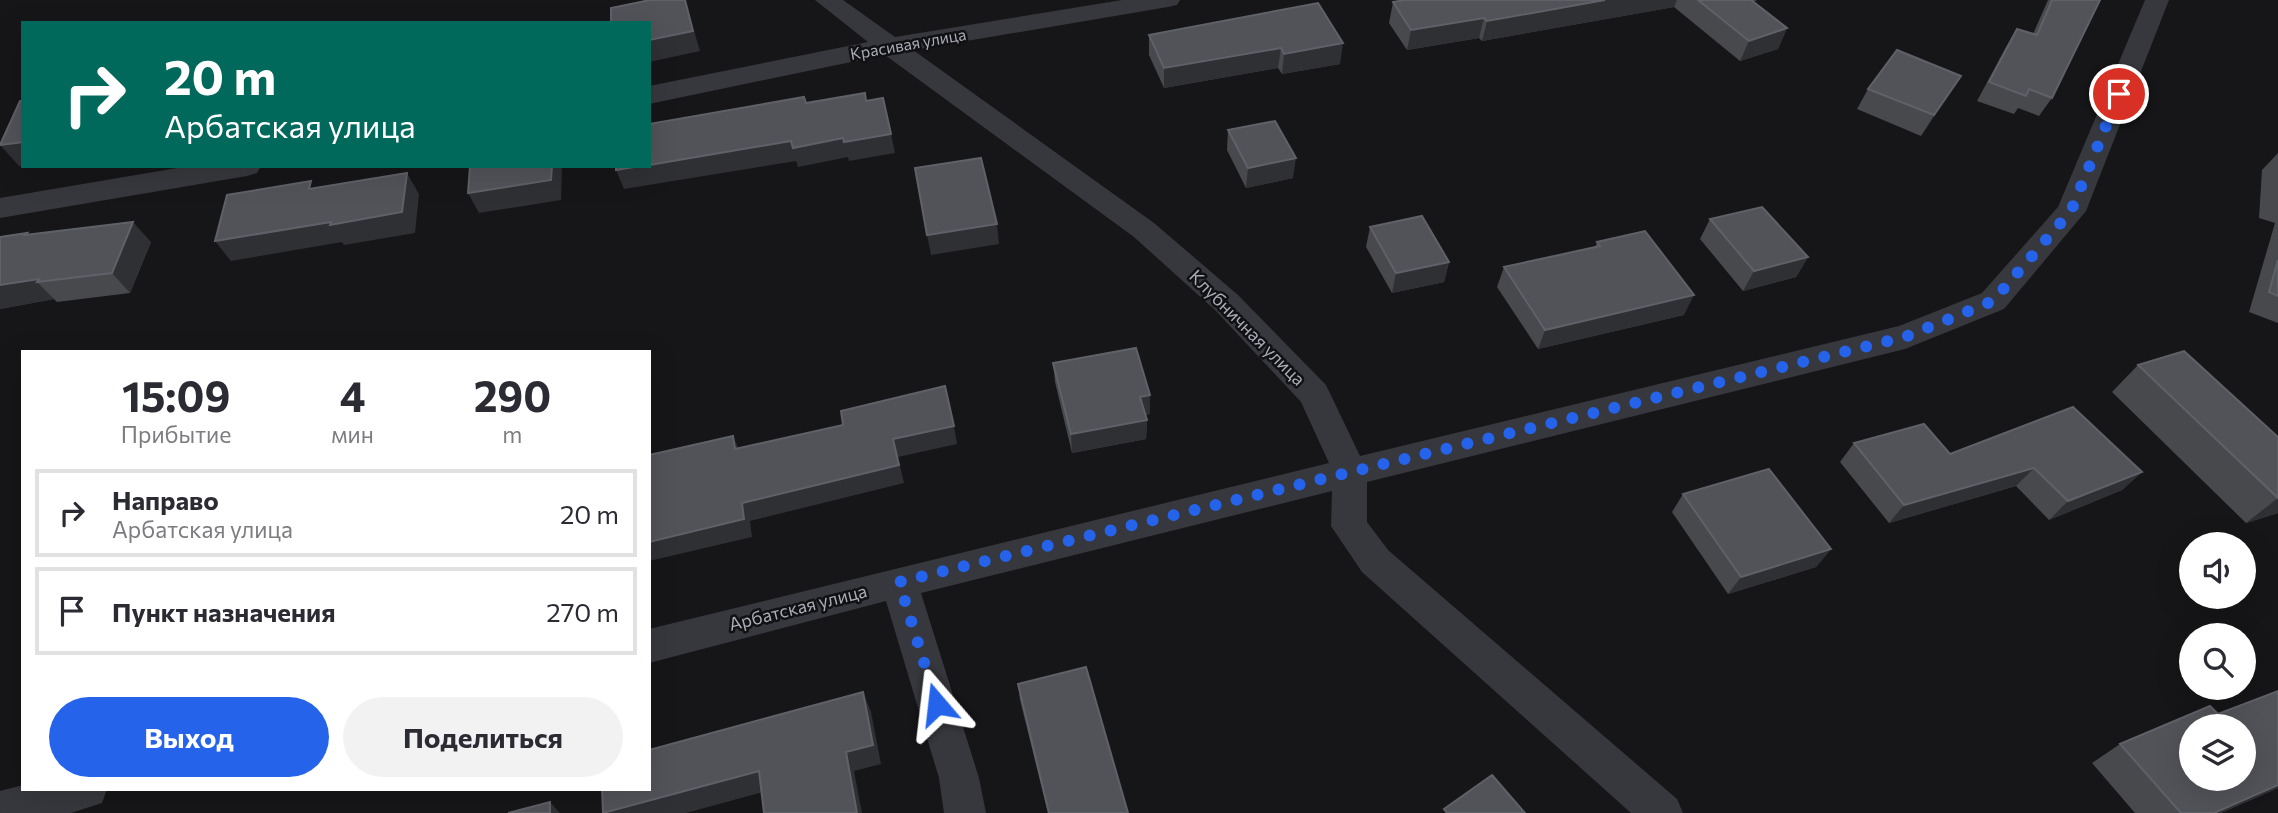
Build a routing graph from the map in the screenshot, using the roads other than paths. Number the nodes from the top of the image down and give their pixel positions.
1 (827, 0) edge
2 (1168, 0) edge
3 (2157, 0) edge
4 (888, 46) junction
5 (651, 95) edge
6 (235, 168) edge
7 (0, 208) edge
8 (1350, 472) junction
9 (899, 582) junction
10 (651, 645) edge
11 (79, 791) edge
12 (0, 811) edge
13 (965, 813) edge
14 (1662, 813) edge

1 - 4 street, Клубничная улица
2 - 4 street, Красивая улица
3 - 8 street, Арбатская улица
4 - 5 street, Красивая улица
4 - 8 street, Клубничная улица
6 - 7 street
8 - 9 street, Арбатская улица
8 - 14 street, Клубничная улица
9 - 10 street, Арбатская улица
9 - 13 street
11 - 12 street

